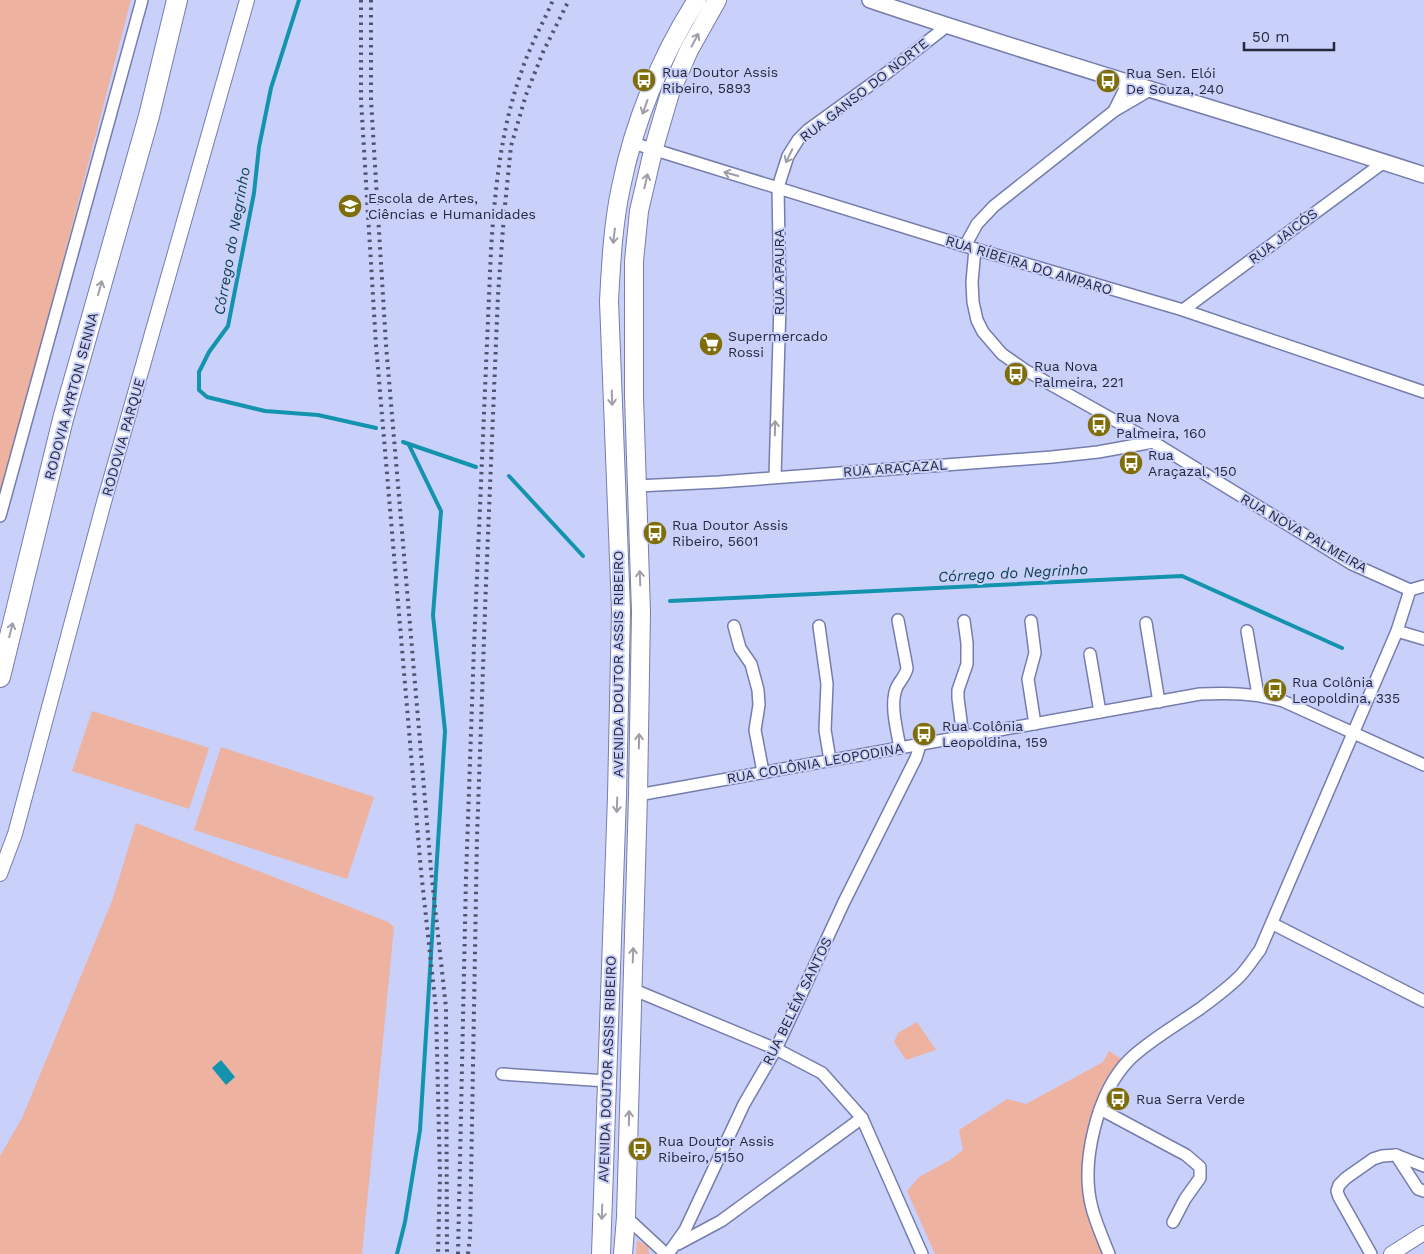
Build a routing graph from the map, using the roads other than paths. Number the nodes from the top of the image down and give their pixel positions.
1 (142, 0) edge
2 (178, 0) edge
3 (191, 0) edge
4 (247, 0) edge
5 (697, 0) edge
6 (717, 0) edge
7 (870, 0) edge
8 (947, 26) junction
9 (1128, 83) junction
10 (1150, 90) junction
11 (1114, 111) junction
12 (149, 116) junction
13 (633, 143) junction
14 (653, 151) junction
15 (1384, 162) junction
16 (1424, 175) edge
17 (778, 187) junction
18 (970, 248) junction
19 (1183, 310) junction
20 (1424, 392) edge
21 (1153, 442) junction
22 (775, 477) junction
23 (637, 486) junction
24 (0, 516) edge
25 (1424, 586) edge
26 (1410, 590) junction
27 (898, 620) dead end
28 (964, 621) dead end
29 (1031, 621) dead end
30 (1146, 623) dead end
31 (734, 626) dead end
32 (819, 626) dead end
33 (1397, 631) junction
34 (1247, 632) dead end
35 (1424, 639) edge
36 (1090, 654) dead end
37 (0, 678) edge
38 (1258, 695) junction
39 (1159, 702) junction
40 (1100, 712) junction
41 (1035, 724) junction
42 (1354, 733) junction
43 (963, 737) junction
44 (920, 745) junction
45 (900, 748) junction
46 (830, 760) junction
47 (1424, 765) edge
48 (763, 772) junction
49 (638, 795) junction
50 (0, 874) edge
51 (1273, 924) junction
52 (632, 989) junction
53 (1424, 1001) edge
54 (776, 1049) junction
55 (502, 1074) dead end
56 (607, 1081) junction
57 (1100, 1109) junction
58 (862, 1118) junction
59 (1396, 1155) junction
60 (1424, 1166) edge
61 (1424, 1191) edge
62 (626, 1217) junction
63 (1173, 1222) dead end
64 (1424, 1233) edge
65 (676, 1245) junction
66 (601, 1254) edge
67 (623, 1254) edge
68 (667, 1254) edge
69 (922, 1254) edge
70 (1109, 1254) edge
71 (1371, 1254) edge
72 (1391, 1254) edge

1 - 24 street
2 - 12 highway, RODOVIA AYRTON SENNA
3 - 12 highway, RODOVIA AYRTON SENNA
4 - 50 street, RODOVIA PARQUE
5 -> 13 main road, AVENIDA DOUTOR ASSIS RIBEIRO
14 -> 6 main road, AVENIDA DOUTOR ASSIS RIBEIRO
7 - 8 main road
8 - 9 main road
8 -> 17 street, RUA GANSO DO NORTE
9 - 10 main road
9 - 11 street
10 - 11 street
10 - 15 main road
11 - 18 street
37 -> 12 highway, RODOVIA AYRTON SENNA
13 - 14 street, RUA RÍBEIRA DO AMPARO
13 -> 56 main road, AVENIDA DOUTOR ASSIS RIBEIRO
17 -> 14 street, RUA RÍBEIRA DO AMPARO
23 -> 14 main road, AVENIDA DOUTOR ASSIS RIBEIRO
15 - 16 main road
15 - 19 street, RUA JAICÓS
17 - 18 street, RUA RÍBEIRA DO AMPARO
22 -> 17 street, RUA APAURA
18 - 19 street, RUA RÍBEIRA DO AMPARO
18 - 21 street, RUA NOVA PALMEIRA
19 - 20 street, RUA RÍBEIRA DO AMPARO
21 - 22 street, RUA ARAÇAZAL
21 - 26 street, RUA NOVA PALMEIRA
22 - 23 street, RUA ARAÇAZAL
49 -> 23 main road, AVENIDA DOUTOR ASSIS RIBEIRO
25 - 26 street
26 - 33 street
27 - 45 street
28 - 43 street
29 - 41 street
30 - 39 street
31 - 48 street
32 - 46 street
33 - 35 street
33 - 42 street
34 - 38 street
36 - 40 street
38 - 39 street, RUA COLÔNIA LEOPODINA
38 - 42 street, RUA COLÔNIA LEOPODINA
39 - 40 street, RUA COLÔNIA LEOPODINA
40 - 41 street, RUA COLÔNIA LEOPODINA
41 - 43 street, RUA COLÔNIA LEOPODINA
42 - 47 street, RUA COLÔNIA LEOPODINA
42 - 51 street
43 - 44 street, RUA COLÔNIA LEOPODINA
44 - 45 street, RUA COLÔNIA LEOPODINA
44 - 54 street, RUA BELÉM SANTOS
45 - 46 street, RUA COLÔNIA LEOPODINA
46 - 48 street, RUA COLÔNIA LEOPODINA
48 - 49 street, RUA COLÔNIA LEOPODINA
52 -> 49 main road, AVENIDA DOUTOR ASSIS RIBEIRO
51 - 53 street
51 - 57 street
52 - 54 street
62 -> 52 main road, AVENIDA DOUTOR ASSIS RIBEIRO
54 - 58 street
54 - 65 street, RUA BELÉM SANTOS
55 - 56 street
56 -> 66 main road, AVENIDA DOUTOR ASSIS RIBEIRO
57 - 63 street
57 - 70 street
58 - 65 street
58 - 69 street
59 - 60 street
59 - 61 street
59 - 71 street
62 - 67 main road, AVENIDA DOUTOR ASSIS RIBEIRO
62 - 68 street
64 - 72 street
65 - 68 street, RUA BELÉM SANTOS

